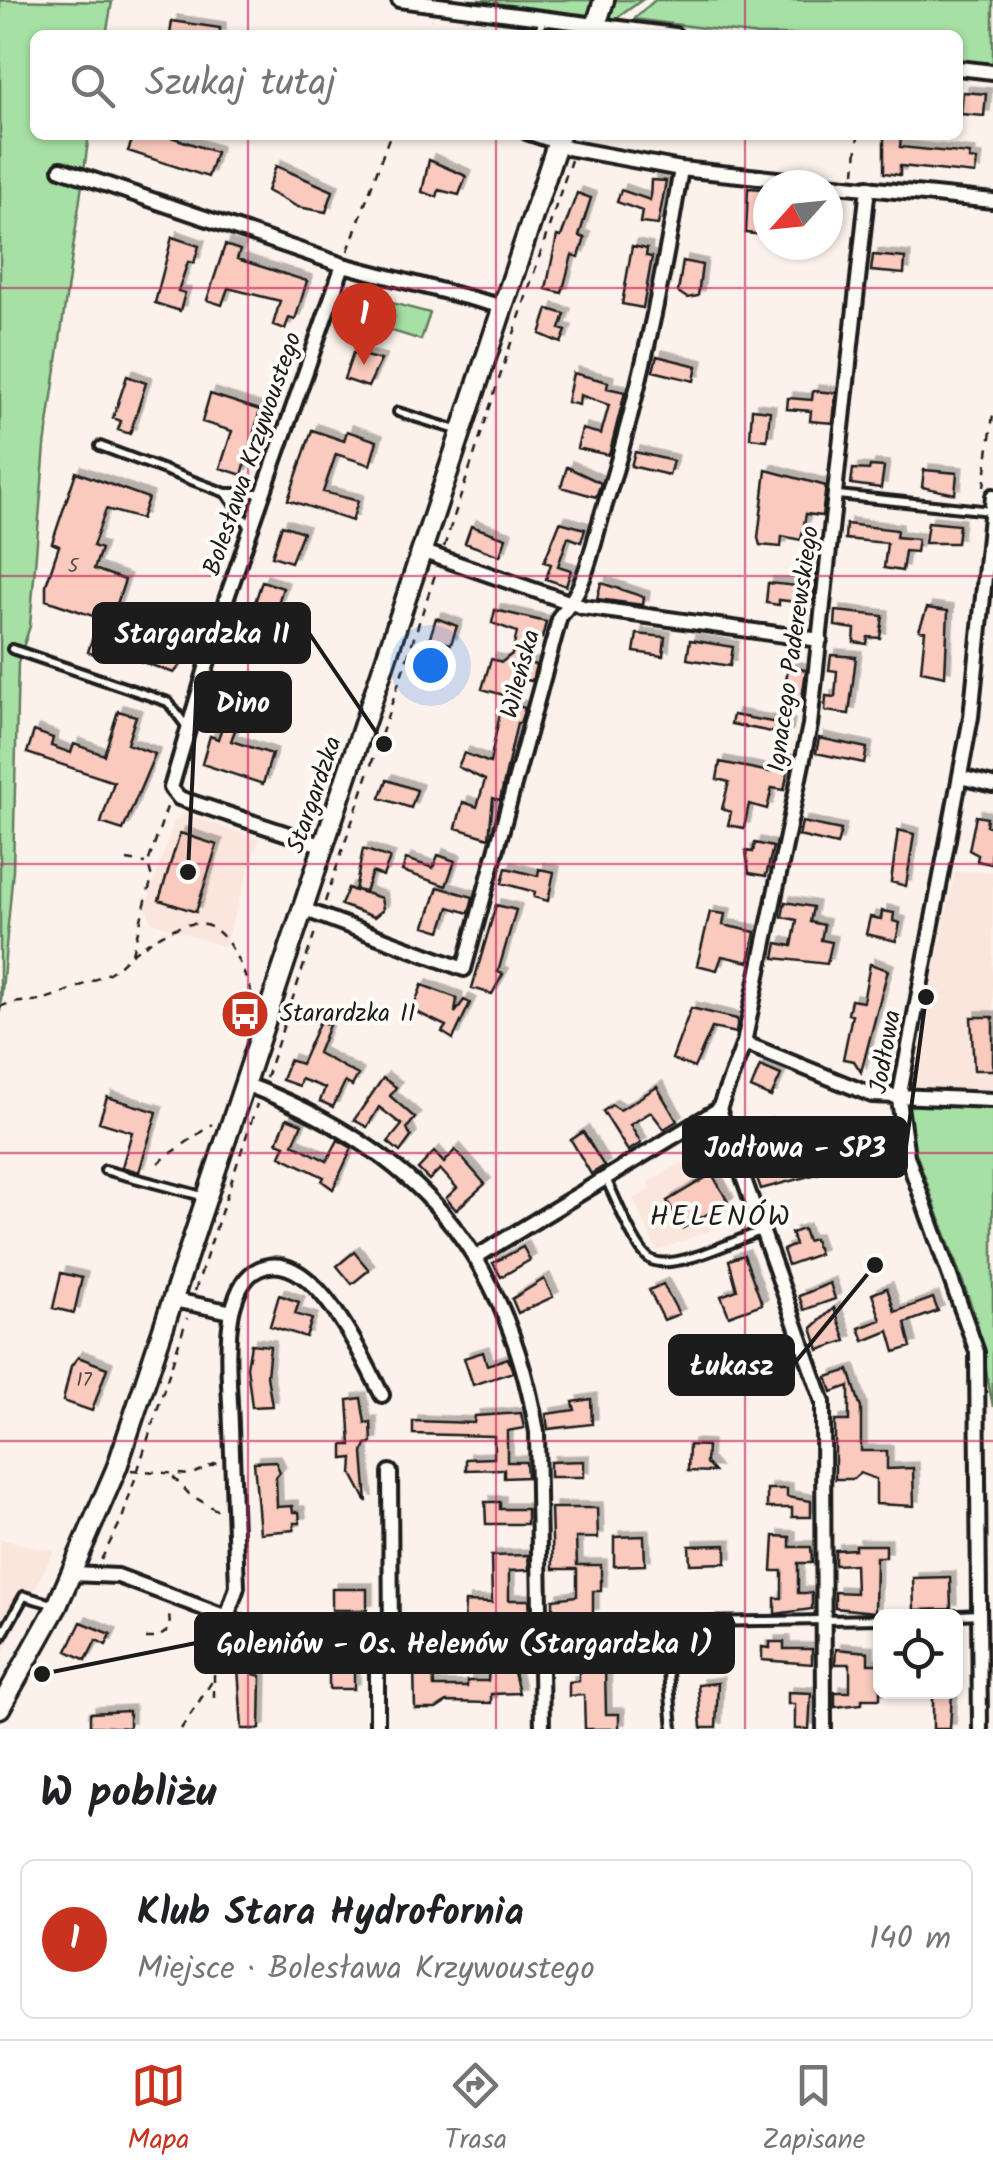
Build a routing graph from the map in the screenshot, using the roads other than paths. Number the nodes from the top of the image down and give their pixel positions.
1 (399, 0) edge
2 (604, 0) edge
3 (542, 20) junction
4 (539, 30) edge
5 (595, 30) edge
6 (963, 69) edge
7 (993, 72) edge
8 (558, 140) edge
9 (61, 169) dead end
10 (681, 169) junction
11 (861, 186) junction
12 (993, 201) edge
13 (343, 265) junction
14 (504, 306) junction
15 (398, 412) dead end
16 (461, 431) junction
17 (100, 446) dead end
18 (262, 492) junction
19 (226, 493) junction
20 (838, 494) junction
21 (993, 496) edge
22 (986, 510) edge
23 (250, 528) junction
24 (424, 552) junction
25 (571, 604) junction
26 (820, 640) junction
27 (12, 649) dead end
28 (188, 728) junction
29 (960, 777) junction
30 (993, 784) edge
31 (324, 846) junction
32 (303, 909) junction
33 (744, 1043) junction
34 (245, 1084) junction
35 (899, 1099) junction
36 (993, 1100) edge
37 (718, 1109) junction
38 (105, 1170) dead end
39 (605, 1177) junction
40 (208, 1198) junction
41 (762, 1230) junction
42 (476, 1257) junction
43 (174, 1300) junction
44 (232, 1312) junction
45 (382, 1395) dead end
46 (390, 1472) dead end
47 (986, 1513) edge
48 (72, 1574) junction
49 (57, 1606) junction
50 (980, 1614) junction
51 (963, 1615) edge
52 (227, 1617) junction
53 (824, 1618) junction
54 (873, 1620) edge
55 (542, 1637) junction
56 (0, 1638) edge
57 (384, 1649) junction
58 (668, 1672) dead end
59 (0, 1707) edge
60 (377, 1729) edge
61 (542, 1729) edge
62 (674, 1729) edge
63 (824, 1729) edge
64 (980, 1729) edge

1 - 3 street
2 - 5 street
3 - 4 lane
3 - 5 street
6 - 7 street
8 - 10 street
8 - 14 street, Stargardzka
9 - 13 street
10 - 11 street
10 - 25 street, Wileńska
11 - 12 street
11 - 20 street, Ignacego Paderewskiego
13 - 14 street
13 - 18 street, Bolesława Krzywoustego
14 - 16 street, Stargardzka
15 - 16 lane
16 - 24 street, Stargardzka
17 - 19 lane
18 - 19 lane
18 - 23 street, Bolesława Krzywoustego
19 - 23 lane
20 - 22 lane
20 - 26 street, Ignacego Paderewskiego
21 - 22 street, Jodłowa
22 - 29 street, Jodłowa
23 - 28 street, Bolesława Krzywoustego
24 - 25 street
24 - 31 street, Stargardzka
25 - 26 street
25 - 32 street, Wileńska
26 - 33 street, Ignacego Paderewskiego
27 - 28 lane
28 - 31 street, Bolesława Krzywoustego
29 - 30 street
29 - 35 street, Jodłowa
31 - 32 street, Stargardzka
32 - 34 street, Stargardzka
33 - 35 street
33 - 37 street, Ignacego Paderewskiego
34 - 40 street, Stargardzka
34 - 42 street
35 - 36 street
35 - 47 street, Jodłowa
37 - 39 street
37 - 41 street
38 - 40 lane
39 - 41 lane
39 - 42 street
40 - 43 street, Stargardzka
41 - 53 street
42 - 55 street
43 - 44 street
43 - 48 street, Stargardzka
44 - 45 street
44 - 52 street
46 - 57 street
47 - 50 street, Jodłowa
48 - 49 street, Stargardzka
48 - 52 street
49 - 56 lane
49 - 59 street, Stargardzka
50 - 51 lane
50 - 64 street, Jodłowa
52 - 57 street
53 - 54 lane
53 - 55 lane
53 - 63 street
55 - 57 lane
55 - 61 street
57 - 60 street
58 - 62 lane

